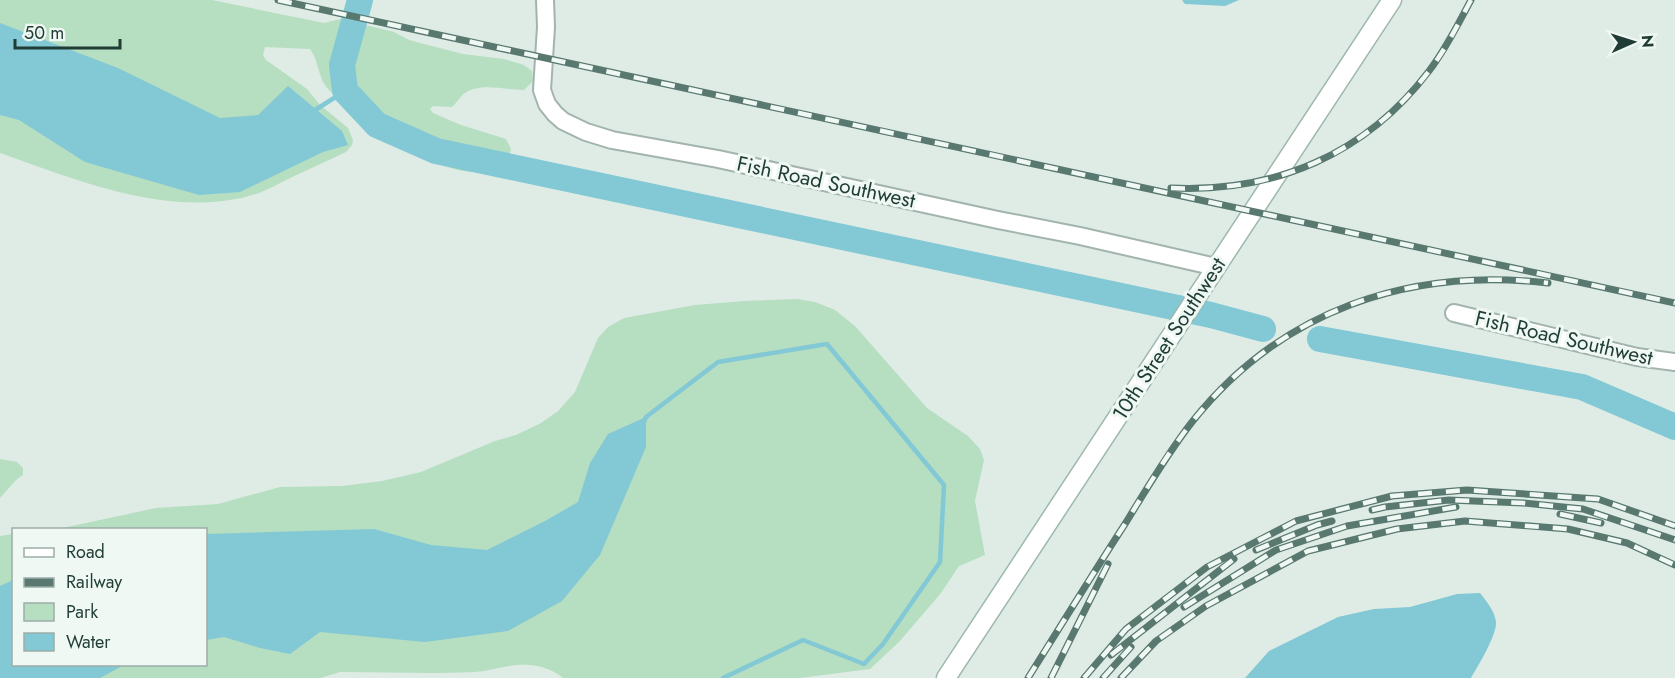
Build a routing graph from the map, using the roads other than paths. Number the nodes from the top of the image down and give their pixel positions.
1 (545, 0) edge
2 (1392, 0) edge
3 (1216, 267) junction
4 (1454, 313) dead end
5 (1675, 362) edge
6 (946, 678) edge

1 - 3 street, Fish Road Southwest
2 - 3 main road, 10th Street Southwest
3 - 6 main road, 10th Street Southwest
4 - 5 street, Fish Road Southwest

